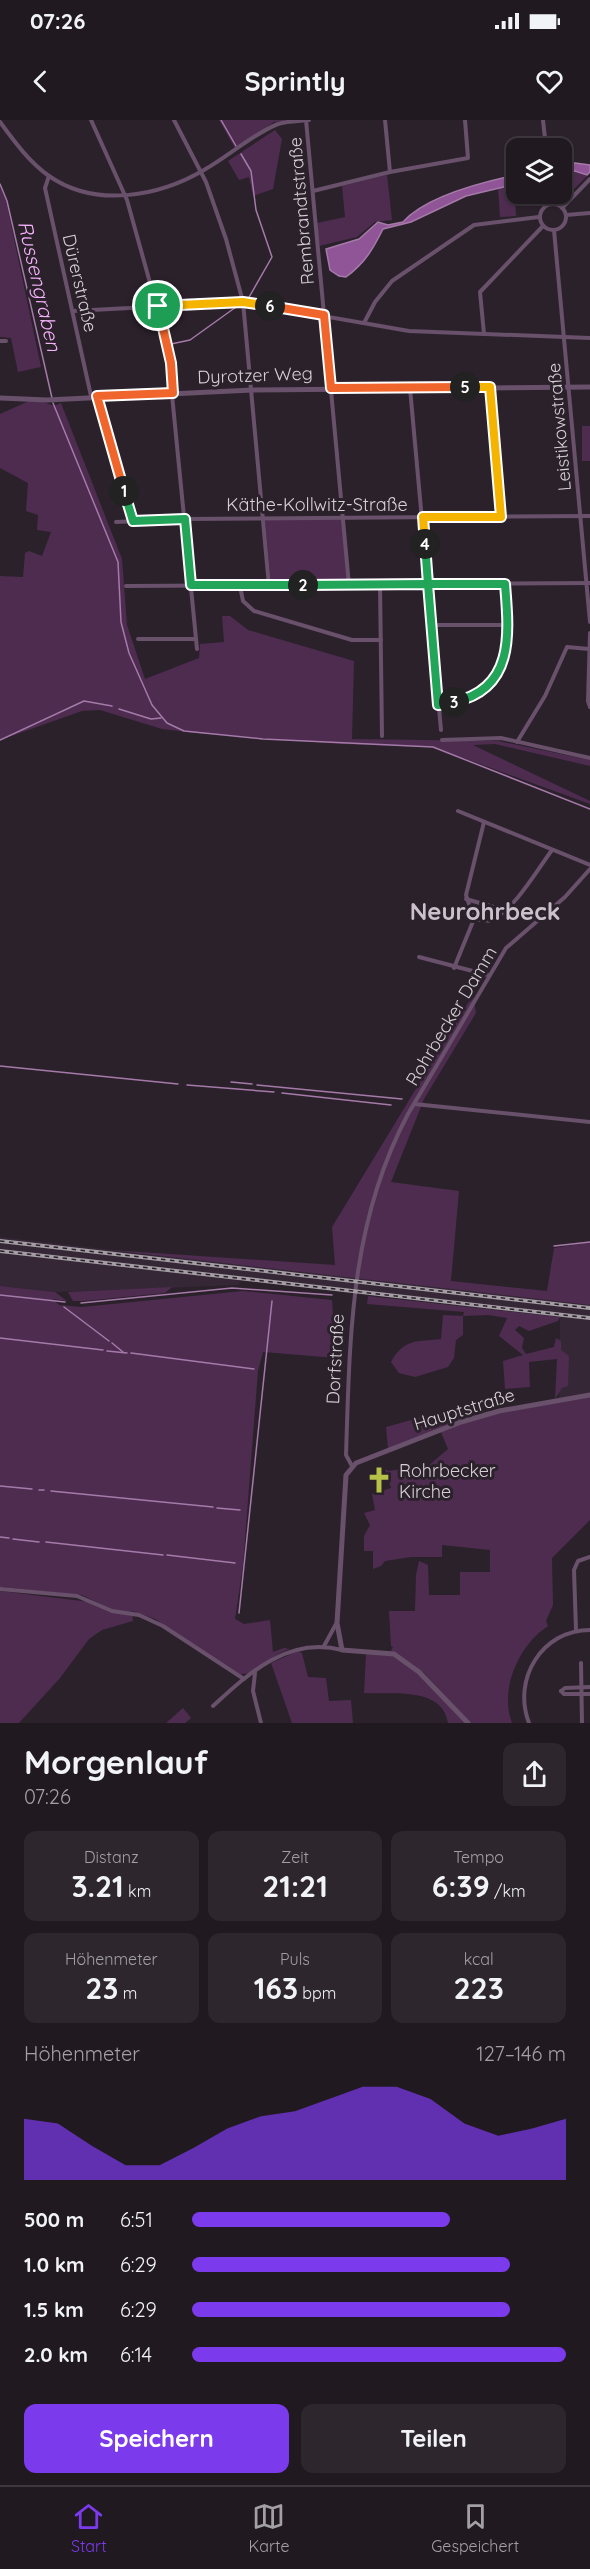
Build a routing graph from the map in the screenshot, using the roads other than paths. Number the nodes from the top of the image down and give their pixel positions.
1 (91, 120) edge
2 (174, 120) edge
3 (307, 120) edge
4 (385, 120) edge
5 (465, 120) edge
6 (543, 120) edge
7 (0, 122) edge
8 (545, 138) edge
9 (202, 172) junction
10 (390, 172) junction
11 (49, 176) junction
12 (590, 179) edge
13 (313, 191) junction
14 (125, 195) junction
15 (551, 204) joint
16 (562, 208) junction
17 (590, 213) edge
18 (566, 215) junction
19 (539, 217) junction
20 (543, 226) junction
21 (554, 230) junction
22 (243, 302) junction
23 (158, 306) junction
24 (73, 311) junction
25 (324, 315) junction
26 (364, 323) junction
27 (484, 334) junction
28 (564, 337) junction
29 (590, 338) edge
30 (0, 341) edge
31 (6, 341) dead end
32 (410, 387) junction
33 (490, 387) junction
34 (569, 387) junction
35 (590, 387) edge
36 (331, 388) junction
37 (252, 390) junction
38 (173, 393) junction
39 (94, 396) junction
40 (0, 398) edge
41 (580, 516) junction
42 (590, 516) edge
43 (423, 517) junction
44 (501, 517) junction
45 (263, 518) junction
46 (343, 518) junction
47 (185, 519) junction
48 (133, 521) junction
49 (116, 522) dead end
50 (588, 583) edge
51 (428, 584) junction
52 (505, 584) junction
53 (191, 585) junction
54 (349, 585) junction
55 (380, 585) junction
56 (126, 586) dead end
57 (240, 586) junction
58 (269, 586) junction
59 (590, 622) edge
60 (431, 625) junction
61 (508, 625) junction
62 (590, 633) edge
63 (138, 639) dead end
64 (196, 639) junction
65 (381, 640) junction
66 (197, 649) dead end
67 (589, 649) edge
68 (438, 705) junction
69 (590, 707) edge
70 (441, 730) dead end
71 (382, 735) dead end
72 (441, 740) dead end
73 (517, 742) junction
74 (590, 758) edge
75 (458, 811) dead end
76 (484, 822) junction
77 (552, 850) junction
78 (590, 867) edge
79 (466, 899) junction
80 (505, 910) junction
81 (474, 919) junction
82 (419, 957) dead end
83 (454, 968) junction
84 (488, 975) junction
85 (414, 1104) junction
86 (590, 1122) edge
87 (590, 1395) edge
88 (352, 1466) junction
89 (590, 1557) edge
90 (0, 1588) edge
91 (337, 1623) junction
92 (576, 1630) junction
93 (590, 1630) edge
94 (324, 1646) junction
95 (342, 1650) junction
96 (581, 1663) dead end
97 (255, 1672) junction
98 (244, 1680) junction
99 (582, 1687) junction
100 (590, 1687) edge
101 (582, 1694) junction
102 (590, 1694) edge
103 (213, 1706) dead end
104 (261, 1723) edge
105 (468, 1723) edge
106 (529, 1723) edge
107 (582, 1723) edge

1 - 14 street
2 - 9 street
3 - 9 street
3 - 13 street, Rembrandtstraße
4 - 10 street
5 - 10 street
6 - 8 street
7 - 11 street
9 - 14 street
9 - 22 street
10 - 13 street
11 - 14 street
11 - 24 street, Dürerstraße
12 - 16 street
13 - 25 street, Rembrandtstraße
14 - 23 street
15 - 16 street
15 - 19 street
16 - 18 street
17 - 18 street
18 - 21 street
19 - 20 street
19 - 26 street
20 - 21 street
20 - 27 street
21 - 28 street, Leistikowstraße
22 - 23 street
22 - 25 street
22 - 37 street
23 - 24 street
23 - 38 street
24 - 39 street, Dürerstraße
25 - 26 street
25 - 36 street, Rembrandtstraße
26 - 27 street
27 - 28 street
28 - 29 street
28 - 34 street, Leistikowstraße
30 - 31 street
32 - 33 street, Dyrotzer Weg
32 - 36 street, Dyrotzer Weg
32 - 43 street
33 - 34 street, Dyrotzer Weg
33 - 44 street
34 - 35 street, Dyrotzer Weg
34 - 41 street, Leistikowstraße
36 - 37 street, Dyrotzer Weg
36 - 46 street, Rembrandtstraße
37 - 38 street, Dyrotzer Weg
37 - 45 street
38 - 39 street, Dyrotzer Weg
38 - 47 street
39 - 40 street, Dyrotzer Weg
39 - 48 street, Dürerstraße
41 - 42 street, Käthe-Kollwitz-Straße
41 - 44 street, Käthe-Kollwitz-Straße
41 - 50 street, Leistikowstraße
43 - 44 street, Käthe-Kollwitz-Straße
43 - 46 street, Käthe-Kollwitz-Straße
43 - 51 street
45 - 46 street, Käthe-Kollwitz-Straße
45 - 47 street, Käthe-Kollwitz-Straße
45 - 58 street
46 - 54 street, Rembrandtstraße
47 - 48 street, Käthe-Kollwitz-Straße
47 - 53 street
48 - 49 street, Käthe-Kollwitz-Straße
50 - 52 street
50 - 59 street, Leistikowstraße
51 - 52 street
51 - 55 street
51 - 60 street
52 - 61 street
53 - 56 street
53 - 57 street
53 - 64 street
54 - 55 street
54 - 58 street
55 - 65 street
57 - 58 street
57 - 65 street
60 - 61 street
60 - 68 street
61 - 68 street
62 - 67 street
63 - 64 street
64 - 66 street
65 - 71 street
67 - 69 street
67 - 73 street
68 - 70 street
72 - 73 street
73 - 74 street
75 - 76 street
76 - 77 street
76 - 79 street
77 - 78 street
77 - 80 street
78 - 84 street, Rohrbecker Damm
79 - 80 street
79 - 81 street
80 - 81 street
81 - 83 street
82 - 83 street
83 - 84 street
84 - 85 street, Rohrbecker Damm
85 - 86 street
85 - 88 street, Dorfstraße
87 - 88 street, Hauptstraße
88 - 91 street, Dorfstraße
89 - 92 street
90 - 98 street
91 - 94 street
91 - 95 street, Dorfstraße
92 - 93 street
92 - 106 street
94 - 95 street
94 - 97 street
95 - 105 street
96 - 99 street
97 - 98 street
97 - 104 street
98 - 103 street
99 - 100 street
99 - 101 street
99 - 101 street
101 - 102 street
101 - 107 street

